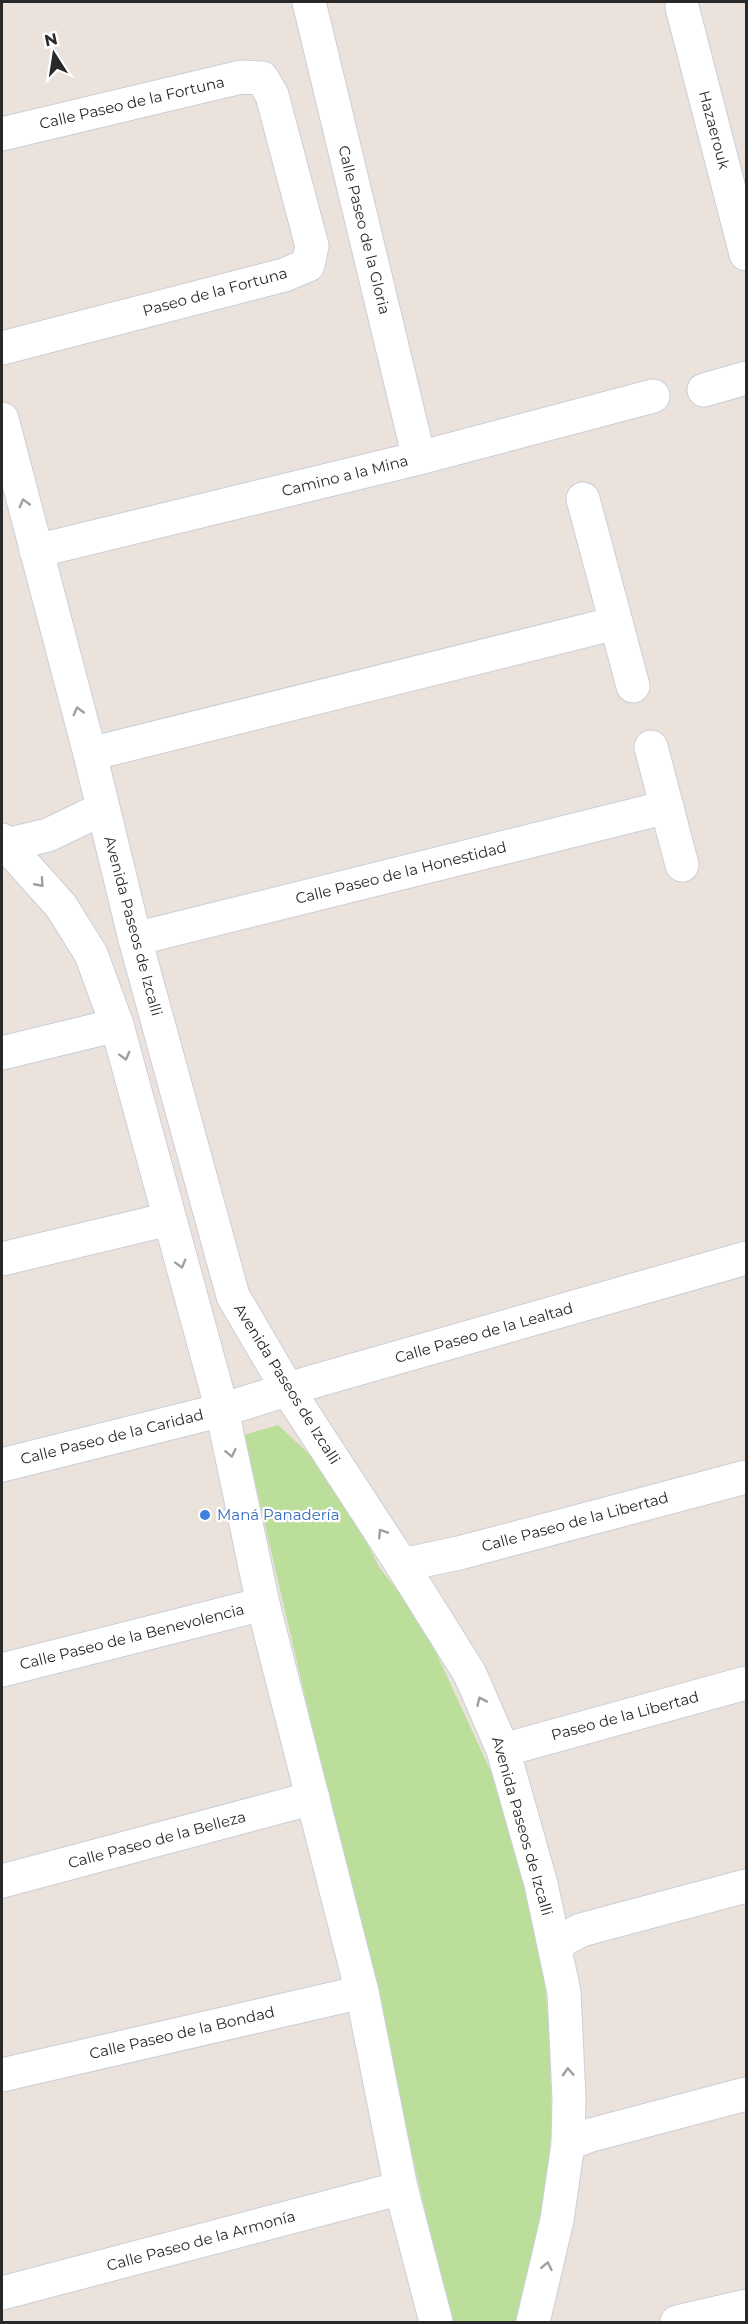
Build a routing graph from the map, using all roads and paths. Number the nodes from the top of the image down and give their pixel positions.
1 (309, 2) edge
2 (682, 7) dead end
3 (262, 78) joint
4 (2, 134) edge
5 (747, 254) edge
6 (2, 348) edge
7 (747, 378) edge
8 (704, 390) dead end
9 (653, 396) dead end
10 (2, 419) edge
11 (419, 458) junction
12 (583, 499) dead end
13 (36, 551) junction
14 (616, 623) junction
15 (633, 686) dead end
16 (651, 747) dead end
17 (90, 754) junction
18 (667, 807) junction
19 (102, 809) junction
20 (3, 844) edge
21 (682, 865) dead end
22 (135, 939) junction
23 (117, 1025) junction
24 (2, 1053) edge
25 (169, 1219) junction
26 (747, 1258) edge
27 (2, 1259) edge
28 (288, 1390) junction
29 (222, 1410) junction
30 (2, 1465) edge
31 (747, 1477) edge
32 (402, 1565) junction
33 (263, 1604) junction
34 (2, 1670) edge
35 (747, 1683) edge
36 (503, 1750) junction
37 (313, 1798) junction
38 (2, 1881) edge
39 (747, 1886) edge
40 (554, 1945) junction
41 (362, 1992) junction
42 (2, 2075) edge
43 (747, 2094) edge
44 (568, 2144) junction
45 (401, 2187) junction
46 (2, 2293) edge
47 (747, 2306) edge
48 (436, 2322) edge
49 (533, 2322) edge
50 (677, 2322) edge

1 - 11 street, Calle Paseo de la Gloria
2 - 5 street, Hazaerouk
3 - 4 street, Calle Paseo de la Fortuna
3 - 6 street, Paseo de la Fortuna
7 - 8 street
9 - 11 street, Camino a la Mina
13 -> 10 street, Avenida Paseos de Izcalli
11 - 13 street, Camino a la Mina
12 - 14 street
17 -> 13 street, Avenida Paseos de Izcalli
14 - 15 street
14 - 17 street
16 - 18 street
17 - 19 street, Avenida Paseos de Izcalli
18 - 21 street
18 - 22 street, Calle Paseo de la Honestidad
19 - 20 street
19 - 22 street, Avenida Paseos de Izcalli
20 -> 23 street
22 - 28 street, Avenida Paseos de Izcalli
23 - 24 street
23 -> 25 street
25 - 27 street
25 -> 29 street
26 - 28 street, Calle Paseo de la Lealtad
28 - 29 street, Calle Paseo de la Lealtad
32 -> 28 street, Avenida Paseos de Izcalli
29 - 30 street, Calle Paseo de la Caridad
29 -> 33 street
31 - 32 street, Calle Paseo de la Libertad
36 -> 32 street, Avenida Paseos de Izcalli
33 - 34 street, Calle Paseo de la Benevolencia
33 - 37 street
35 - 36 street, Paseo de la Libertad
36 - 40 street, Avenida Paseos de Izcalli
37 - 38 street, Calle Paseo de la Belleza
37 - 41 street
39 - 40 street
44 -> 40 street, Avenida Paseos de Izcalli
41 - 42 street, Calle Paseo de la Bondad
41 - 45 street
43 - 44 street
49 -> 44 street, Avenida Paseos de Izcalli
45 - 46 street, Calle Paseo de la Armonía
45 - 48 street
47 - 50 street

